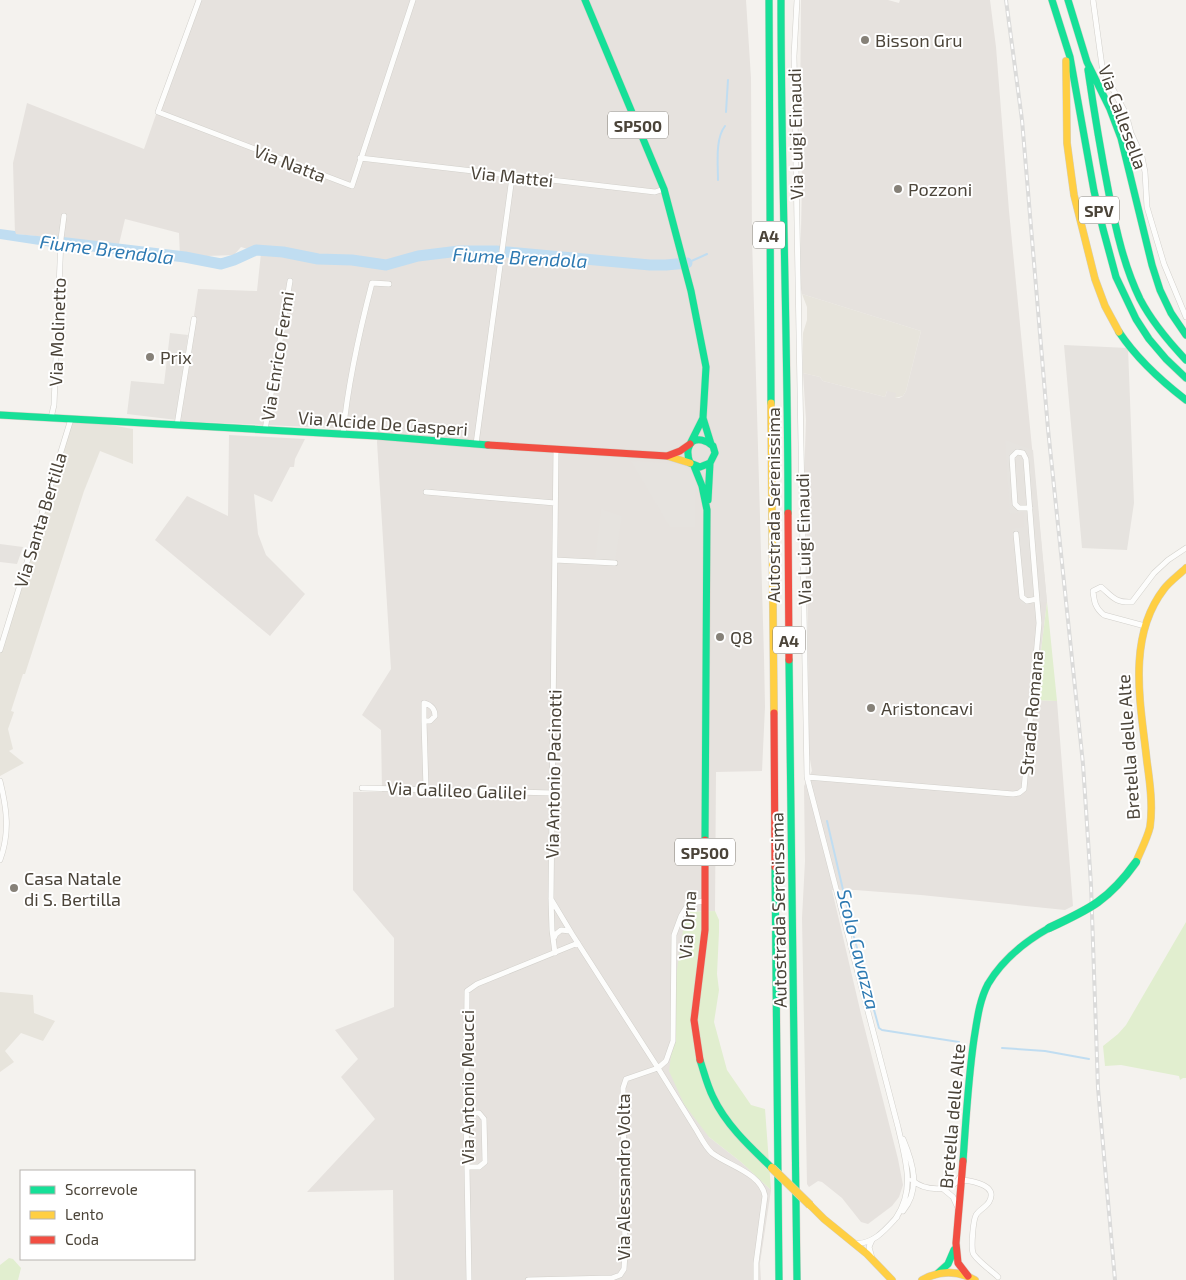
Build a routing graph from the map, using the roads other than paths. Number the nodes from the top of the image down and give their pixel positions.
1 (199, 0) edge
2 (413, 0) edge
3 (585, 0) edge
4 (769, 0) edge
5 (781, 0) edge
6 (797, 0) edge
7 (1052, 0) edge
8 (1068, 0) edge
9 (1093, 0) edge
10 (1065, 38) junction
11 (1086, 59) junction
12 (360, 158) junction
13 (512, 177) junction
14 (664, 189) junction
15 (64, 216) dead end
16 (290, 282) dead end
17 (389, 284) dead end
18 (1186, 317) edge
19 (194, 319) dead end
20 (1186, 335) edge
21 (1186, 360) edge
22 (1186, 378) edge
23 (1186, 400) edge
24 (0, 415) edge
25 (51, 418) junction
26 (703, 418) junction
27 (71, 419) junction
28 (177, 425) junction
29 (265, 430) junction
30 (343, 434) junction
31 (691, 443) junction
32 (476, 444) junction
33 (711, 444) junction
34 (556, 450) junction
35 (667, 456) junction
36 (692, 464) junction
37 (710, 464) junction
38 (426, 492) dead end
39 (555, 503) junction
40 (1030, 508) junction
41 (707, 510) junction
42 (1016, 534) dead end
43 (1186, 548) edge
44 (555, 560) junction
45 (614, 563) dead end
46 (1186, 568) edge
47 (1037, 599) junction
48 (1145, 626) junction
49 (0, 650) edge
50 (424, 721) dead end
51 (807, 776) junction
52 (0, 781) edge
53 (362, 788) dead end
54 (426, 790) junction
55 (552, 793) junction
56 (0, 860) edge
57 (551, 899) junction
58 (705, 900) junction
59 (572, 934) junction
60 (553, 940) junction
61 (578, 943) junction
62 (555, 952) junction
63 (658, 1068) junction
64 (466, 1113) junction
65 (898, 1127) junction
66 (901, 1141) junction
67 (467, 1167) junction
68 (913, 1169) junction
69 (963, 1170) junction
70 (962, 1180) junction
71 (914, 1182) junction
72 (930, 1187) junction
73 (941, 1188) junction
74 (911, 1198) junction
75 (958, 1215) junction
76 (896, 1218) junction
77 (873, 1240) junction
78 (852, 1242) junction
79 (956, 1243) junction
80 (874, 1261) junction
81 (938, 1273) junction
82 (998, 1277) dead end
83 (972, 1278) edge
84 (469, 1280) edge
85 (528, 1280) edge
86 (756, 1280) edge
87 (779, 1280) edge
88 (797, 1280) edge
89 (892, 1280) edge
90 (922, 1280) edge

1 - 12 street, Via Natta
2 - 12 street, Via Natta
3 - 14 main road, SP500
4 - 87 main road, Autostrada Serenissima / A4
5 - 88 main road, Autostrada Serenissima / A4
6 - 51 street, Via Luigi Einaudi
7 - 10 main road, SPV
8 - 11 main road, SPV
9 - 18 street, Via Callesella
10 - 22 main road, SPV
10 - 23 main road
11 - 20 main road
11 - 21 main road, SPV
12 - 13 street, Via Mattei
13 - 14 street, Via Mattei
13 - 32 street
14 - 26 main road, SP500
15 - 25 street, Via Molinetto
16 - 29 street, Via Enrico Fermi
17 - 30 street
19 - 28 street
24 - 25 main road, Via Alcide De Gasperi
25 - 27 main road, Via Alcide De Gasperi
26 - 31 main road, SP500
26 - 33 main road, SP500
27 - 28 main road, Via Alcide De Gasperi
27 - 49 street, Via Santa Bertilla
28 - 29 main road, Via Alcide De Gasperi
29 - 30 main road, Via Alcide De Gasperi
30 - 32 main road, Via Alcide De Gasperi
31 - 33 main road
31 - 35 main road
31 - 36 main road, SP500
32 - 34 main road, Via Alcide De Gasperi
33 - 37 main road, SP500
34 - 35 main road, Via Alcide De Gasperi
34 - 39 street, Via Antonio Pacinotti
35 - 36 main road, Via Alcide De Gasperi
36 - 37 main road
36 - 41 main road, Via Orna / SP500
37 - 41 main road, SP500
38 - 39 street
39 - 44 street, Via Antonio Pacinotti
40 - 40 street, Strada Romana
40 - 47 street, Strada Romana
41 - 58 main road, Via Orna / SP500
42 - 47 street
43 - 48 street
44 - 45 street
44 - 55 street, Via Antonio Pacinotti
46 - 48 main road, Bretella delle Alte
47 - 51 street, Strada Romana
48 - 69 main road, Bretella delle Alte, bridge
50 - 54 street
51 - 65 street, Via Luigi Einaudi
52 - 56 street
53 - 54 street, Via Galileo Galilei
54 - 55 street, Via Galileo Galilei
55 - 57 street, Via Antonio Pacinotti
57 - 59 street
57 - 60 street, Via Antonio Pacinotti
58 - 63 street
58 - 78 main road, Via Orna / SP500, bridge
59 - 60 street
59 - 61 street
60 - 62 street
61 - 62 street, Via Antonio Meucci
61 - 63 street
62 - 64 street, Via Antonio Meucci
63 - 85 street, Via Alessandro Volta
63 - 86 street
64 - 67 street, Via Antonio Meucci
64 - 67 street
65 - 66 street, Via Luigi Einaudi
65 - 68 street, Via Luigi Einaudi
66 - 71 street, Via Luigi Einaudi
66 - 76 street, Via Luigi Einaudi
67 - 84 street, Via Antonio Meucci
68 - 71 street, Via Luigi Einaudi
68 - 72 street, Via Luigi Einaudi
69 - 70 main road, Bretella delle Alte
69 - 73 street
70 - 75 main road, Bretella delle Alte
70 - 82 street
71 - 72 street
71 - 74 street, Via Luigi Einaudi
72 - 73 street
72 - 74 street, Via Luigi Einaudi
73 - 75 street
74 - 76 street, Via Luigi Einaudi
75 - 79 main road, Bretella delle Alte
76 - 77 street, Via Luigi Einaudi
77 - 78 street
77 - 80 street
78 - 80 main road, Via Orna
79 - 81 main road
79 - 83 main road, Bretella delle Alte
80 - 89 main road, Via Orna
81 - 83 main road
81 - 90 main road

